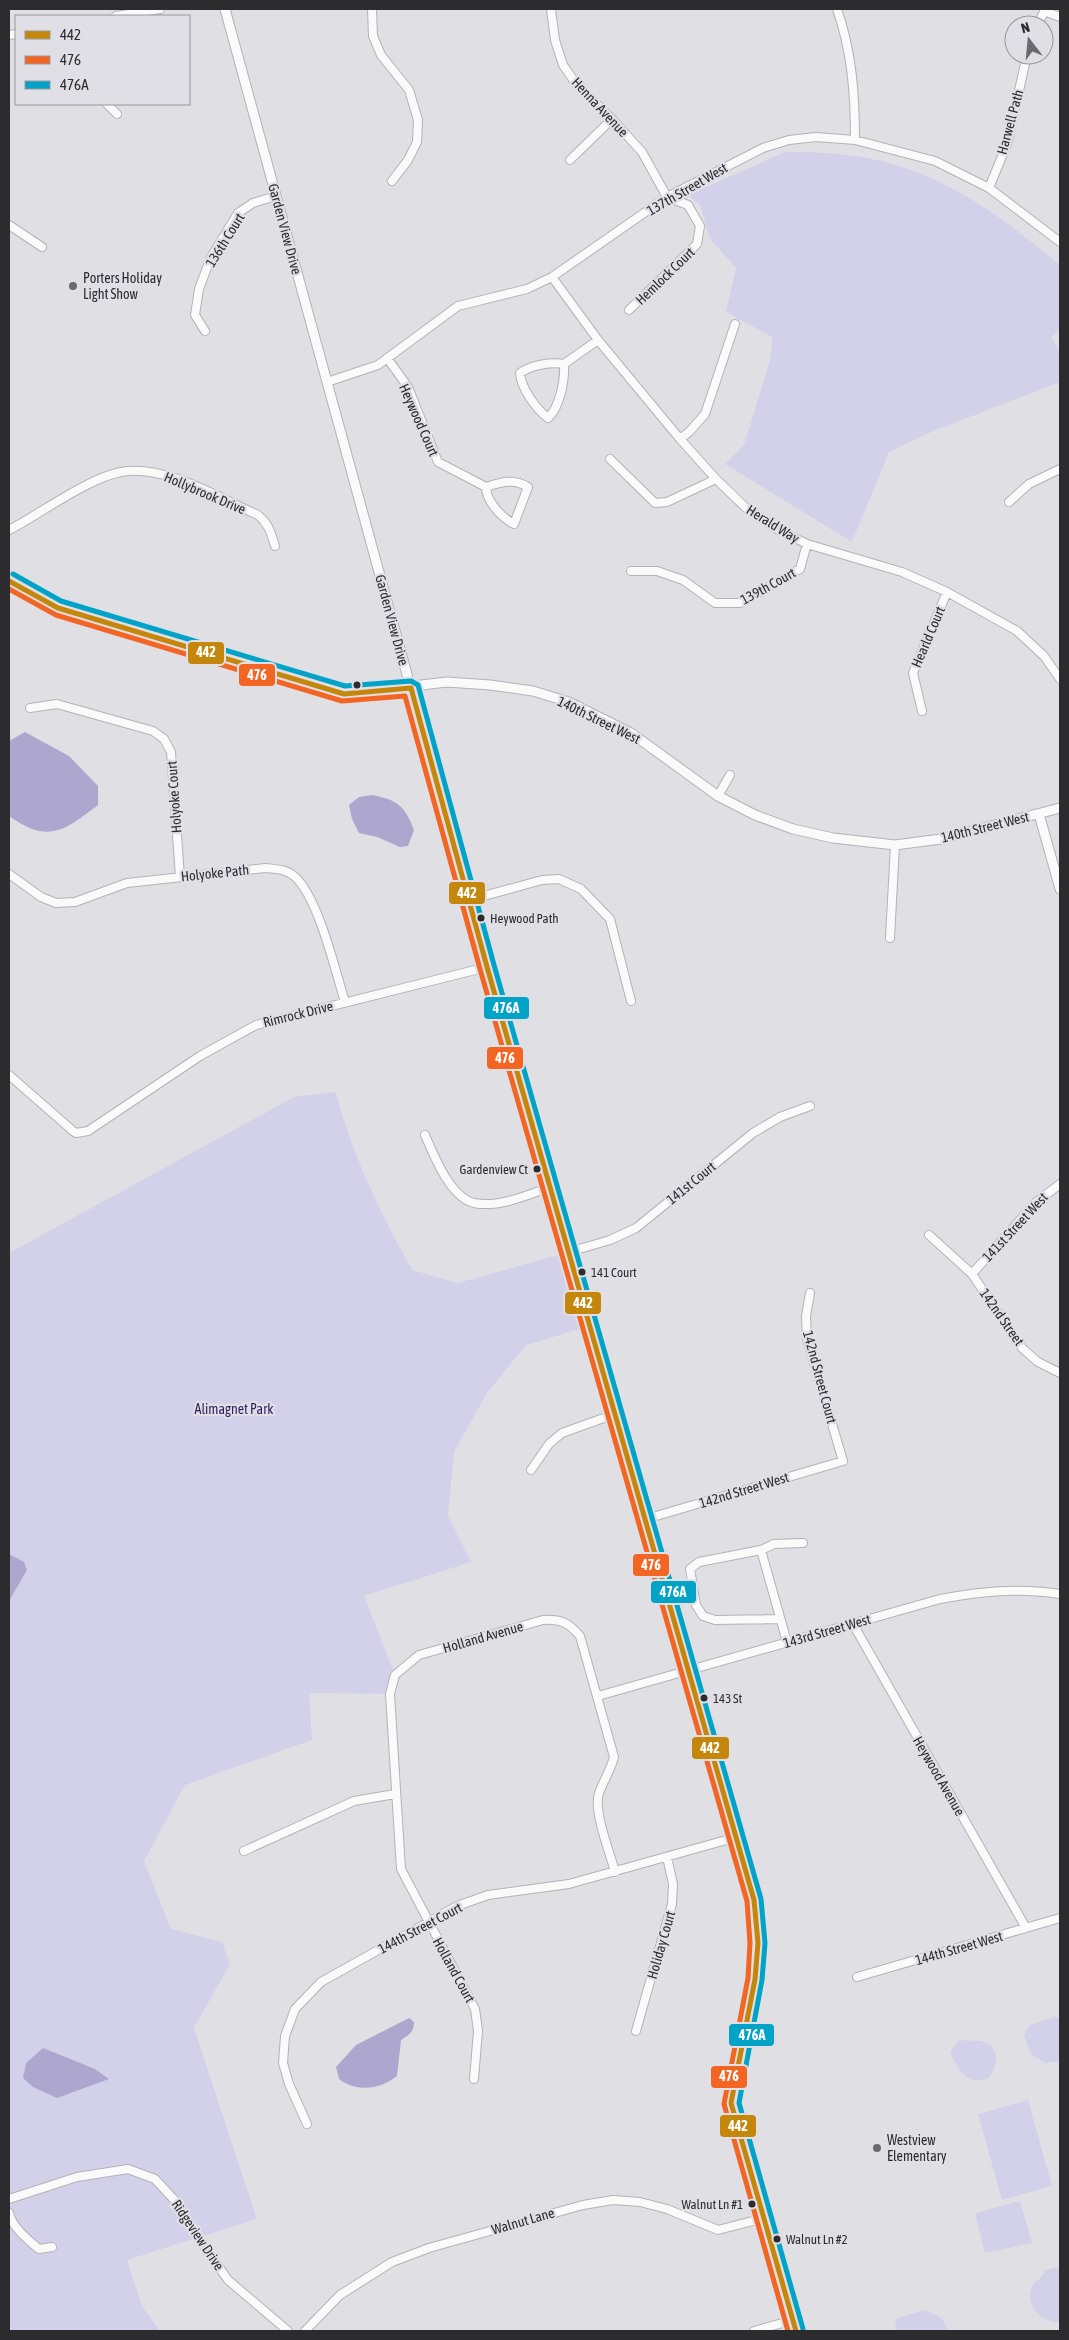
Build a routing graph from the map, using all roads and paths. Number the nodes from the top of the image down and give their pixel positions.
1 (160, 9) edge
2 (225, 9) edge
3 (372, 9) edge
4 (551, 9) edge
5 (837, 9) edge
6 (1044, 10) edge
7 (122, 15) edge
8 (1060, 17) edge
9 (1024, 65) edge
10 (108, 105) edge
11 (117, 114) dead end
12 (612, 119) junction
13 (855, 140) junction
14 (570, 160) dead end
15 (392, 181) dead end
16 (989, 188) junction
17 (276, 196) junction
18 (668, 197) junction
19 (9, 225) edge
20 (1060, 242) edge
21 (42, 247) dead end
22 (552, 278) junction
23 (629, 310) dead end
24 (736, 324) dead end
25 (205, 331) dead end
26 (598, 340) junction
27 (387, 358) junction
28 (564, 364) junction
29 (327, 382) junction
30 (680, 439) junction
31 (610, 459) dead end
32 (1060, 469) edge
33 (716, 479) junction
34 (486, 487) junction
35 (1009, 502) dead end
36 (9, 530) edge
37 (807, 544) junction
38 (274, 546) dead end
39 (630, 571) dead end
40 (9, 581) edge
41 (947, 592) junction
42 (1060, 679) edge
43 (411, 688) junction
44 (30, 708) dead end
45 (922, 711) dead end
46 (730, 775) dead end
47 (718, 796) junction
48 (1060, 808) edge
49 (1039, 814) junction
50 (895, 845) junction
51 (9, 874) edge
52 (180, 877) junction
53 (1060, 889) edge
54 (468, 900) junction
55 (890, 938) dead end
56 (487, 967) junction
57 (631, 1000) dead end
58 (345, 1002) junction
59 (9, 1075) edge
60 (810, 1106) dead end
61 (425, 1135) dead end
62 (1060, 1184) edge
63 (550, 1187) junction
64 (929, 1235) dead end
65 (569, 1252) junction
66 (972, 1274) junction
67 (810, 1293) dead end
68 (1060, 1373) edge
69 (616, 1414) junction
70 (842, 1461) joint
71 (531, 1470) dead end
72 (646, 1519) junction
73 (802, 1543) dead end
74 (761, 1550) junction
75 (1060, 1594) edge
76 (780, 1619) junction
77 (853, 1624) junction
78 (787, 1642) junction
79 (689, 1671) junction
80 (598, 1696) junction
81 (395, 1794) junction
82 (737, 1837) junction
83 (244, 1850) dead end
84 (667, 1858) junction
85 (615, 1872) junction
86 (1060, 1918) edge
87 (427, 1922) junction
88 (1026, 1928) junction
89 (857, 1977) dead end
90 (636, 2030) dead end
91 (474, 2079) dead end
92 (307, 2124) dead end
93 (9, 2199) edge
94 (9, 2213) edge
95 (764, 2218) junction
96 (52, 2247) dead end
97 (793, 2320) junction
98 (288, 2331) edge
99 (304, 2331) edge
100 (754, 2331) edge
101 (796, 2331) edge

1 - 7 street
2 - 17 street, Garden View Drive
3 - 15 street
4 - 12 street, Henna Avenue
5 - 13 street
6 - 8 street
9 - 16 street, Harwell Path
10 - 11 street
12 - 14 street
12 - 18 street, Henna Avenue
13 - 16 street, 137th Street West
13 - 18 street, 137th Street West
16 - 20 street, 137th Street West
17 - 25 street, 136th Court
17 - 29 street, Garden View Drive
18 - 22 street, 137th Street West
18 - 23 street, Hemlock Court
19 - 21 street
22 - 26 street, Herald Way
22 - 27 street, 137th Street West
24 - 30 street
26 - 28 street
26 - 30 street, Herald Way
27 - 29 street, 137th Street West
27 - 34 street, Heywood Court
28 - 28 street
29 - 43 street, Garden View Drive
30 - 33 street, Herald Way
31 - 33 street
32 - 35 street
33 - 37 street, Herald Way
34 - 34 street
36 - 38 street, Hollybrook Drive
37 - 39 street, 139th Court
37 - 41 street, Herald Way
40 - 43 street, 140th Street West
41 - 42 street, Herald Way
41 - 45 street, Hearld Court
43 - 47 street, 140th Street West
43 - 54 street, Garden View Drive
44 - 52 street, Holyoke Court
46 - 47 street
47 - 50 street, 140th Street West
48 - 49 street, 140th Street West
49 - 50 street, 140th Street West
49 - 53 street
50 - 55 street
51 - 52 street, Holyoke Path
52 - 58 street, Holyoke Path
54 - 56 street, Garden View Drive
54 - 57 street
56 - 58 street, Rimrock Drive
56 - 63 street, Garden View Drive
58 - 59 street, Rimrock Drive
60 - 65 street, 141st Court
61 - 63 street
62 - 66 street, 141st Street West
63 - 65 street, Garden View Drive
64 - 66 street, 142nd Street
65 - 69 street, Garden View Drive
66 - 68 street, 142nd Street
67 - 70 street, 142nd Street Court
69 - 71 street
69 - 72 street, Garden View Drive
70 - 72 street, 142nd Street West
72 - 79 street, Garden View Drive
73 - 74 street
74 - 76 street
74 - 76 street
75 - 77 street, 143rd Street West
76 - 78 street
77 - 78 street, 143rd Street West
77 - 88 street, Heywood Avenue
78 - 79 street, 143rd Street West
79 - 80 street, 143rd Street West
79 - 82 street, Garden View Drive
80 - 81 street, Holland Avenue
80 - 85 street, Holland Avenue
81 - 83 street
81 - 87 street, Holland Avenue
82 - 84 street, 144th Street Court
82 - 95 street, Garden View Drive
84 - 85 street, 144th Street Court
84 - 90 street, Holiday Court
85 - 87 street, 144th Street Court
86 - 88 street, 144th Street West
87 - 91 street, Holland Court
87 - 92 street, 144th Street Court
88 - 89 street, 144th Street West
93 - 98 street, Ridgeview Drive
94 - 96 street
95 - 97 street, Garden View Drive
95 - 99 street, Walnut Lane
97 - 100 street
97 - 101 street, Garden View Drive

